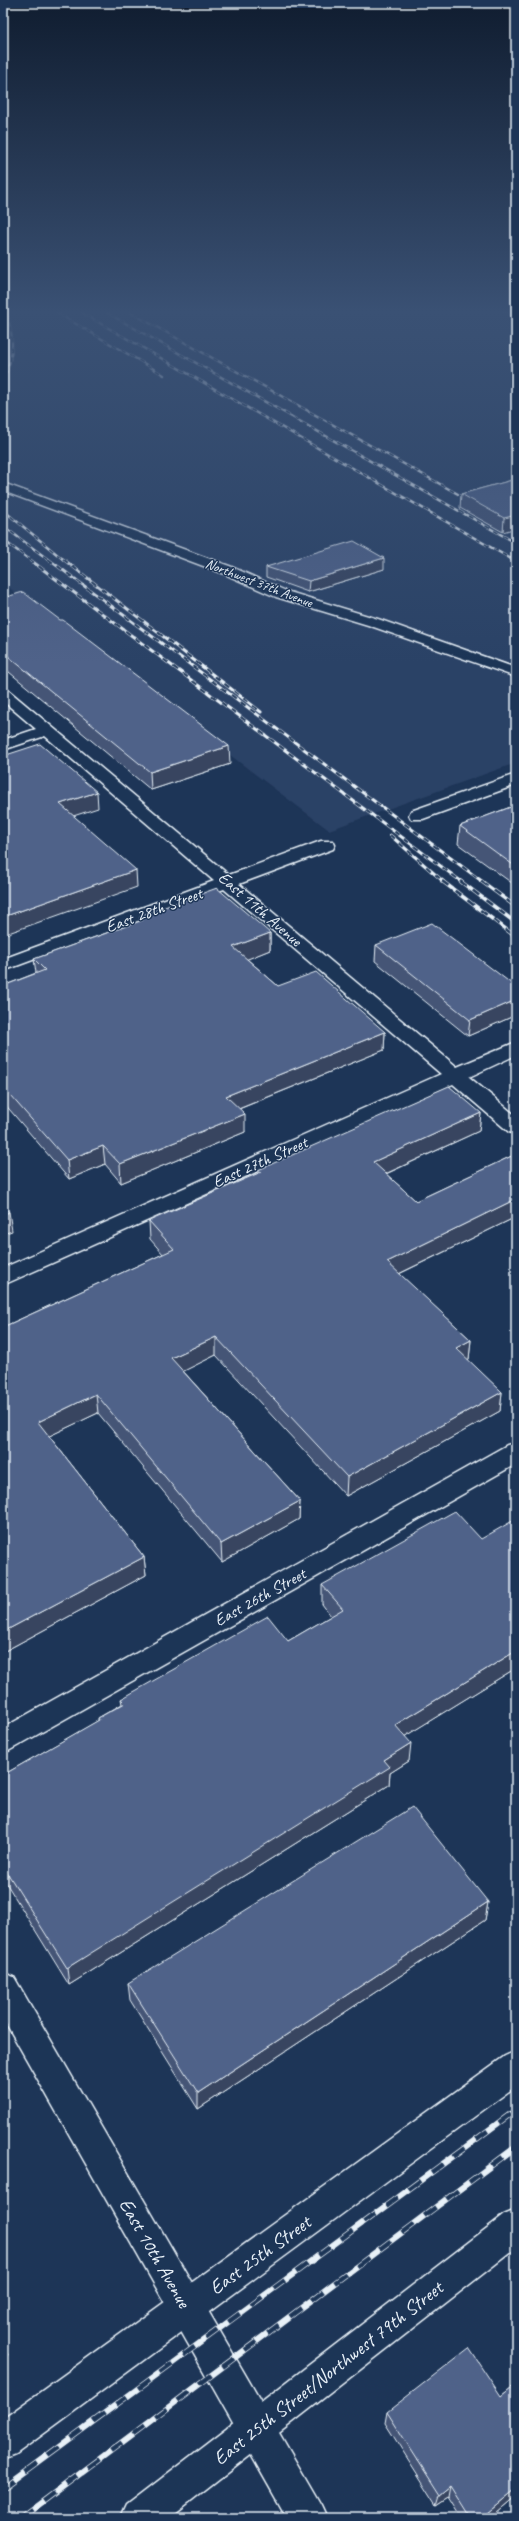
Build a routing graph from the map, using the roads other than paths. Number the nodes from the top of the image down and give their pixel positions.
1 (3, 487) edge
2 (516, 673) edge
3 (3, 693) edge
4 (48, 730) junction
5 (3, 744) edge
6 (516, 779) edge
7 (417, 815) dead end
8 (327, 845) dead end
9 (229, 882) junction
10 (3, 965) edge
11 (516, 1048) edge
12 (454, 1076) junction
13 (516, 1127) edge
14 (3, 1276) edge
15 (516, 1452) edge
16 (3, 1742) edge
17 (3, 1988) edge
18 (516, 2067) edge
19 (516, 2227) edge
20 (187, 2308) junction
21 (256, 2429) junction
22 (3, 2441) edge
23 (140, 2518) edge
24 (308, 2518) edge

1 - 2 street, Northwest 37th Avenue
3 - 4 street, East 11th Avenue
4 - 5 street
4 - 9 street, East 11th Avenue
6 - 7 street
8 - 9 street, East 28th Street
9 - 10 street, East 28th Street
9 - 12 street, East 11th Avenue
11 - 12 street, East 27th Street
12 - 13 street, East 11th Avenue
12 - 14 street, East 27th Street
15 - 16 street, East 26th Street
17 - 20 street, East 10th Avenue
18 - 20 street, East 25th Street
19 - 21 street, East 25th Street/Northwest 79th Street
20 - 21 street, East 10th Avenue
20 - 22 street, East 25th Street
21 - 23 street, East 25th Street/Northwest 79th Street
21 - 24 street, East 10th Avenue

